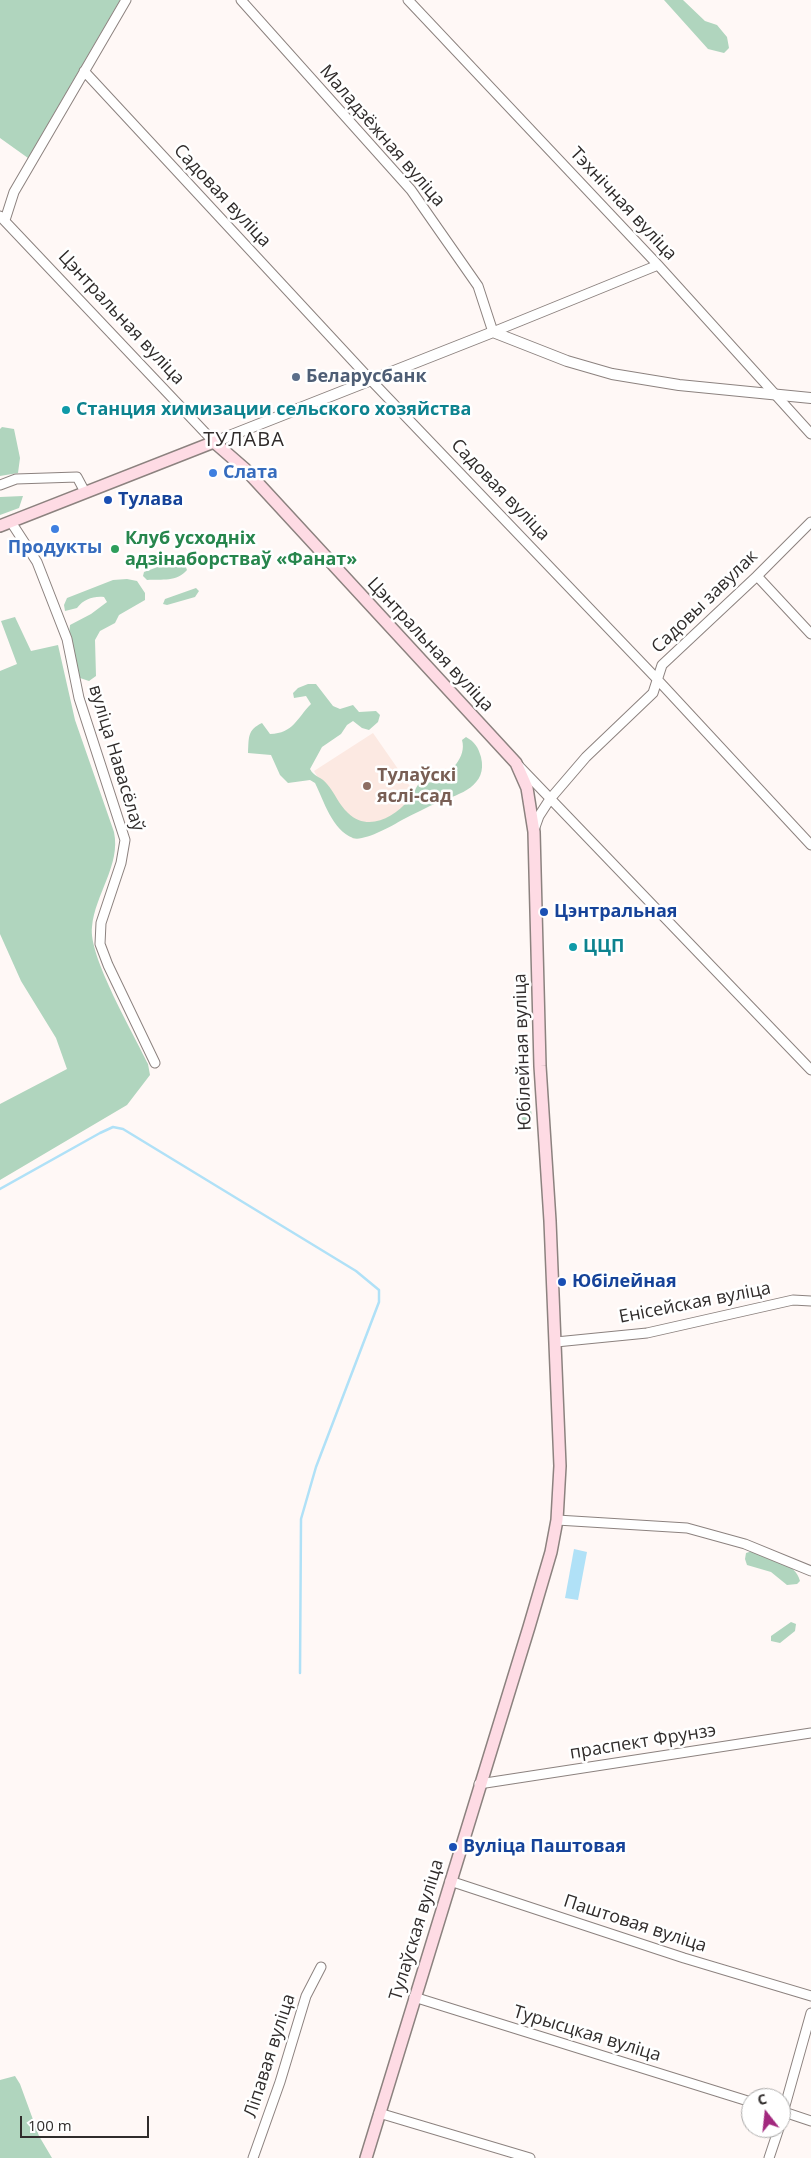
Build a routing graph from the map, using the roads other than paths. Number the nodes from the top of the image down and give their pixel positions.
1 (126, 0) edge
2 (242, 0) edge
3 (408, 0) edge
4 (84, 71) junction
5 (3, 218) edge
6 (658, 265) junction
7 (494, 332) junction
8 (372, 380) junction
9 (776, 394) junction
10 (811, 398) edge
11 (811, 434) edge
12 (214, 442) junction
13 (0, 485) edge
14 (85, 492) junction
15 (811, 522) edge
16 (6, 524) edge
17 (757, 576) junction
18 (811, 634) edge
19 (656, 678) junction
20 (516, 762) junction
21 (550, 798) junction
22 (534, 832) junction
23 (811, 845) edge
24 (155, 1063) dead end
25 (811, 1070) edge
26 (811, 1301) edge
27 (556, 1342) junction
28 (558, 1520) junction
29 (811, 1571) edge
30 (811, 1733) edge
31 (479, 1784) junction
32 (450, 1881) junction
33 (321, 1967) dead end
34 (811, 1996) edge
35 (414, 1997) junction
36 (811, 2013) edge
37 (789, 2088) edge
38 (741, 2099) edge
39 (379, 2113) junction
40 (791, 2116) edge
41 (811, 2121) edge
42 (775, 2138) edge
43 (253, 2158) edge
44 (366, 2158) edge
45 (530, 2158) edge
46 (769, 2158) edge

1 - 4 street
2 - 7 street, Маладзёжная вуліца
3 - 6 street, Тэхнічная вуліца
4 - 5 street
4 - 8 street, Садовая вуліца
5 - 12 street, Цэнтральная вуліца
6 - 7 street
6 - 9 street, Тэхнічная вуліца
7 - 8 street
7 - 9 street
8 - 12 street
8 - 19 street, Садовая вуліца
9 - 10 street
9 - 11 street, Тэхнічная вуліца
12 - 14 main road
12 - 20 main road, Цэнтральная вуліца
13 - 14 street
14 - 16 main road
15 - 17 street, Садовы завулак
16 - 24 street, вуліца Навасёлаў
17 - 18 street
17 - 19 street, Садовы завулак
19 - 21 street, Садовы завулак
19 - 23 street, Садовая вуліца
20 - 21 street, Цэнтральная вуліца
20 - 22 main road, Юбілейная вуліца
21 - 22 street, Садовы завулак
21 - 25 street, Цэнтральная вуліца
22 - 27 main road, Юбілейная вуліца
26 - 27 street, Енісейская вуліца
27 - 28 main road, Юбілейная вуліца
28 - 29 street
28 - 31 main road, Тулаўская вуліца
30 - 31 street, праспект Фрунзэ
31 - 32 main road, Тулаўская вуліца
32 - 34 street, Паштовая вуліца
32 - 35 main road, Тулаўская вуліца
33 - 43 street, Ліпавая вуліца
35 - 38 street, Турысцкая вуліца
35 - 39 main road, Тулаўская вуліца
36 - 37 street
39 - 44 main road, Тулаўская вуліца
39 - 45 street
40 - 41 street
42 - 46 street

